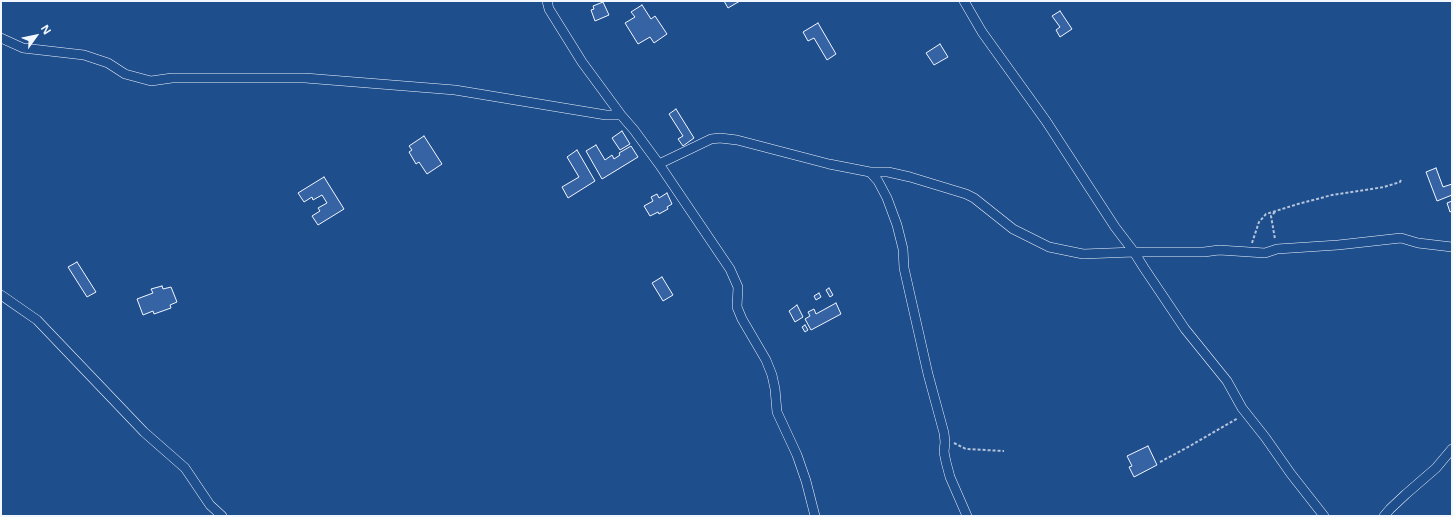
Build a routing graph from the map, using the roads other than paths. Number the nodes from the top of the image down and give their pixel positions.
1 (547, 1) edge
2 (964, 1) edge
3 (1, 38) edge
4 (621, 116) junction
5 (659, 164) junction
6 (870, 172) junction
7 (1452, 247) edge
8 (1134, 252) junction
9 (1, 295) edge
10 (1452, 449) edge
11 (222, 516) edge
12 (815, 516) edge
13 (967, 516) edge
14 (1324, 516) edge
15 (1384, 516) edge

1 - 4 street
2 - 8 street
3 - 4 street
4 - 5 street
5 - 6 street
5 - 12 street
6 - 8 street
6 - 13 street
7 - 8 street
8 - 14 street
9 - 11 street
10 - 15 street

